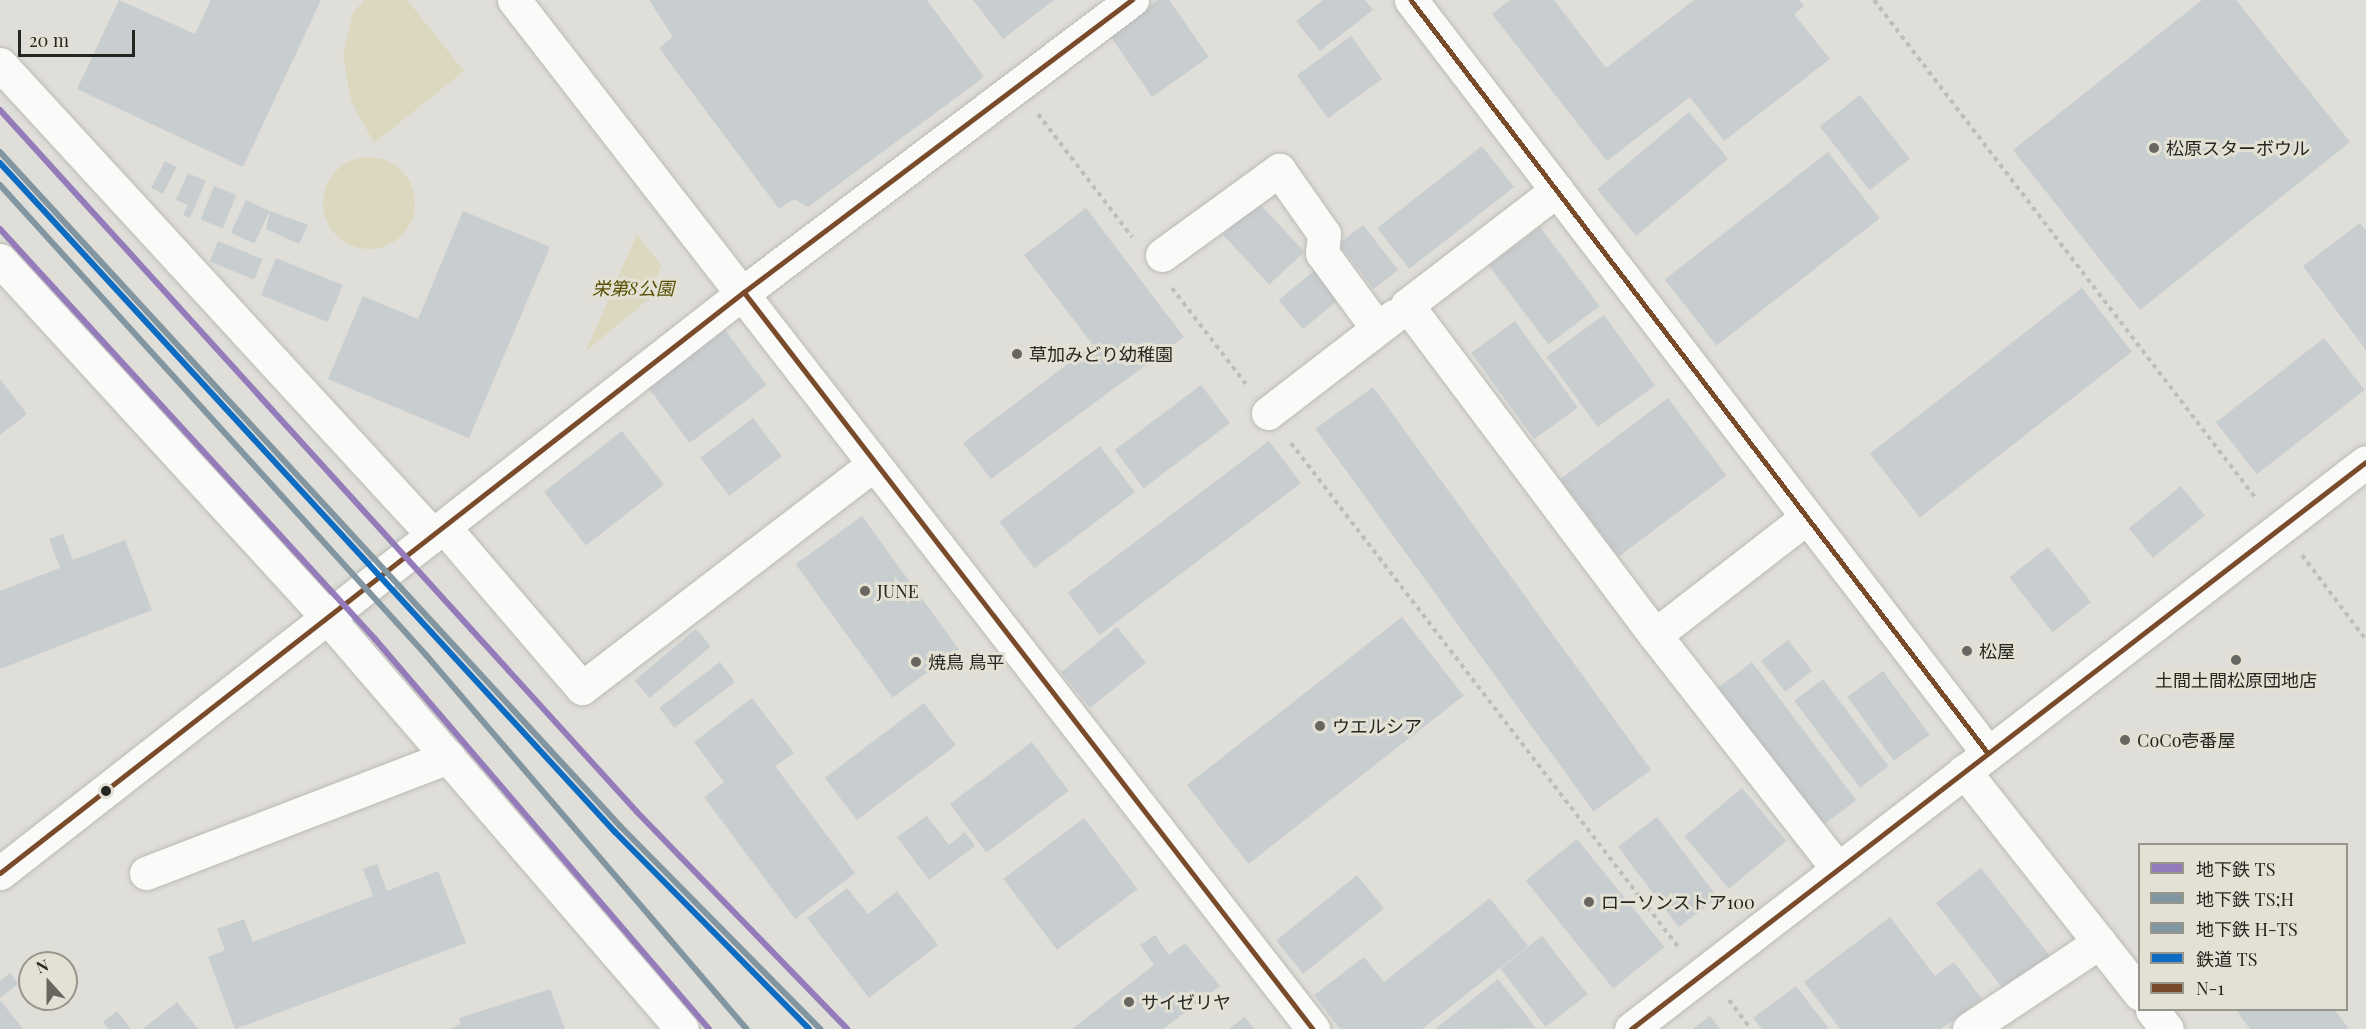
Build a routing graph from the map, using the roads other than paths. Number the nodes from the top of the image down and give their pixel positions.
1 (514, 0) edge
2 (1132, 0) edge
3 (1411, 0) edge
4 (0, 64) edge
5 (1557, 190) junction
6 (0, 260) edge
7 (1156, 261) road end
8 (744, 292) junction
9 (1407, 305) junction
10 (1377, 328) junction
11 (1268, 413) road end
12 (2366, 462) edge
13 (873, 465) junction
14 (1806, 518) junction
15 (444, 538) junction
16 (328, 618) junction
17 (1655, 635) junction
18 (448, 757) junction
19 (1976, 762) junction
20 (1838, 869) junction
21 (0, 873) edge
22 (146, 873) dead end
23 (2100, 942) junction
24 (2138, 993) edge
25 (2153, 1011) edge
26 (682, 1029) edge
27 (1313, 1029) edge
28 (1631, 1029) edge
29 (1969, 1029) edge
30 (2167, 1029) edge

1 - 8 street
2 - 8 street
3 - 5 street
4 - 15 street
5 - 9 street
5 - 14 street
6 - 16 street
7 - 10 street
8 - 13 street
8 - 15 street
9 - 10 street
9 - 17 street
10 - 11 street
12 - 19 street
13 - 15 street
13 - 27 street
14 - 17 street
14 - 19 street
15 - 16 street
16 - 18 street
16 - 21 street
17 - 20 street
18 - 22 street
18 - 26 street
19 - 20 street
19 - 23 street
20 - 28 street
23 - 24 street
23 - 29 street
25 - 30 street

